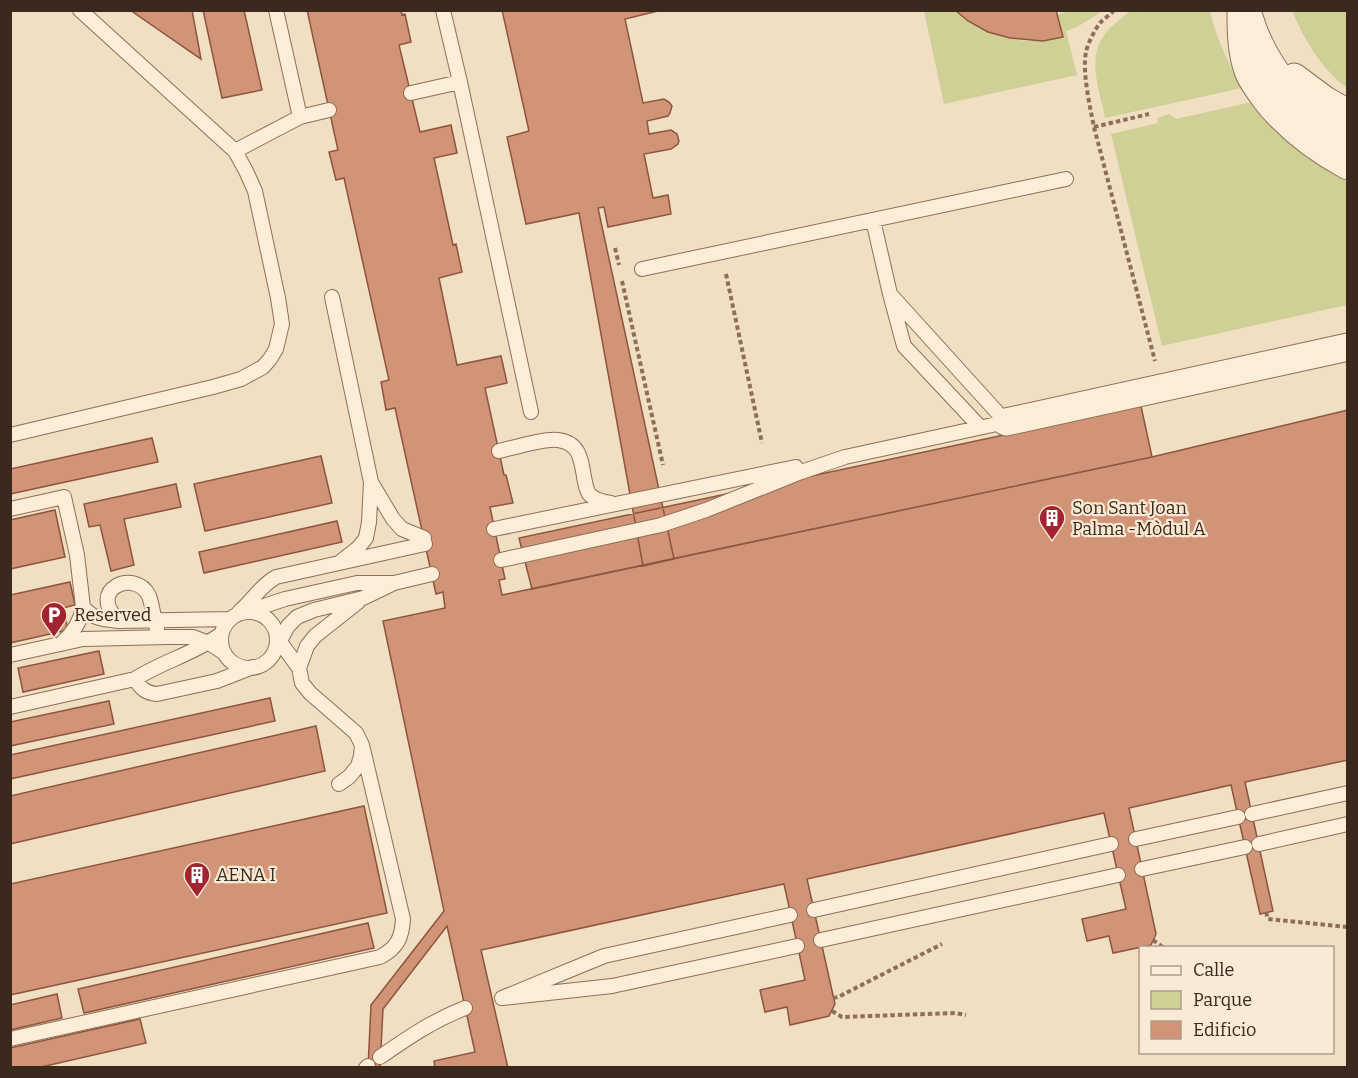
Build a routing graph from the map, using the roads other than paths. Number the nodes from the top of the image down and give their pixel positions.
1 (80, 10) edge
2 (276, 10) edge
3 (443, 10) edge
4 (1241, 10) edge
5 (1251, 22) edge
6 (460, 82) junction
7 (411, 93) dead end
8 (329, 110) dead end
9 (1347, 113) edge
10 (300, 117) junction
11 (1347, 138) edge
12 (235, 152) junction
13 (1347, 166) edge
14 (1066, 179) dead end
15 (873, 220) junction
16 (642, 269) dead end
17 (890, 294) junction
18 (332, 297) dead end
19 (1347, 346) edge
20 (531, 412) dead end
21 (1006, 422) junction
22 (980, 427) junction
23 (10, 435) edge
24 (499, 451) dead end
25 (845, 458) junction
26 (371, 482) junction
27 (613, 504) junction
28 (10, 509) edge
29 (494, 530) dead end
30 (501, 560) dead end
31 (339, 563) junction
32 (432, 574) dead end
33 (394, 583) junction
34 (363, 598) junction
35 (83, 607) junction
36 (238, 615) junction
37 (119, 621) junction
38 (154, 621) junction
39 (221, 634) junction
40 (168, 637) junction
41 (277, 642) junction
42 (209, 643) junction
43 (61, 644) junction
44 (223, 652) junction
45 (10, 655) edge
46 (253, 667) junction
47 (299, 668) junction
48 (135, 680) junction
49 (10, 707) edge
50 (362, 745) junction
51 (339, 784) dead end
52 (1347, 793) edge
53 (1347, 824) edge
54 (1136, 839) dead end
55 (1112, 844) dead end
56 (1142, 869) dead end
57 (1118, 875) dead end
58 (814, 910) dead end
59 (790, 915) dead end
60 (821, 940) dead end
61 (797, 946) dead end
62 (465, 1008) dead end
63 (10, 1039) edge
64 (380, 1058) dead end

1 - 12 lane
2 - 10 lane
3 - 6 lane
4 - 13 street
5 - 9 street
5 - 11 street
6 - 7 lane
6 - 20 lane
8 - 10 lane
10 - 12 lane
12 - 23 lane
14 - 15 lane
15 - 16 lane
15 - 17 lane
17 - 21 lane
17 - 22 lane
18 - 26 lane
19 - 21 street
21 - 22 lane
22 - 25 lane
24 - 27 lane
25 - 27 lane
25 - 30 lane
26 - 31 lane
26 - 31 lane
27 - 29 lane
28 - 35 lane
31 - 36 lane
32 - 33 lane
33 - 34 lane
33 - 36 lane
34 - 41 lane
34 - 47 lane
35 - 37 lane
35 - 43 lane
36 - 38 lane
36 - 39 lane
36 - 41 lane
37 - 38 lane
37 - 38 lane
38 - 40 lane
39 - 42 lane
39 - 44 lane
40 - 42 lane
40 - 43 lane
41 - 46 lane
41 - 47 lane
42 - 44 lane
42 - 48 lane
43 - 45 lane
44 - 46 lane
46 - 48 lane
47 - 50 lane
48 - 49 lane
50 - 51 lane
50 - 63 lane
52 - 54 lane
53 - 56 lane
55 - 58 lane
57 - 60 lane
59 - 61 lane
62 - 64 lane

